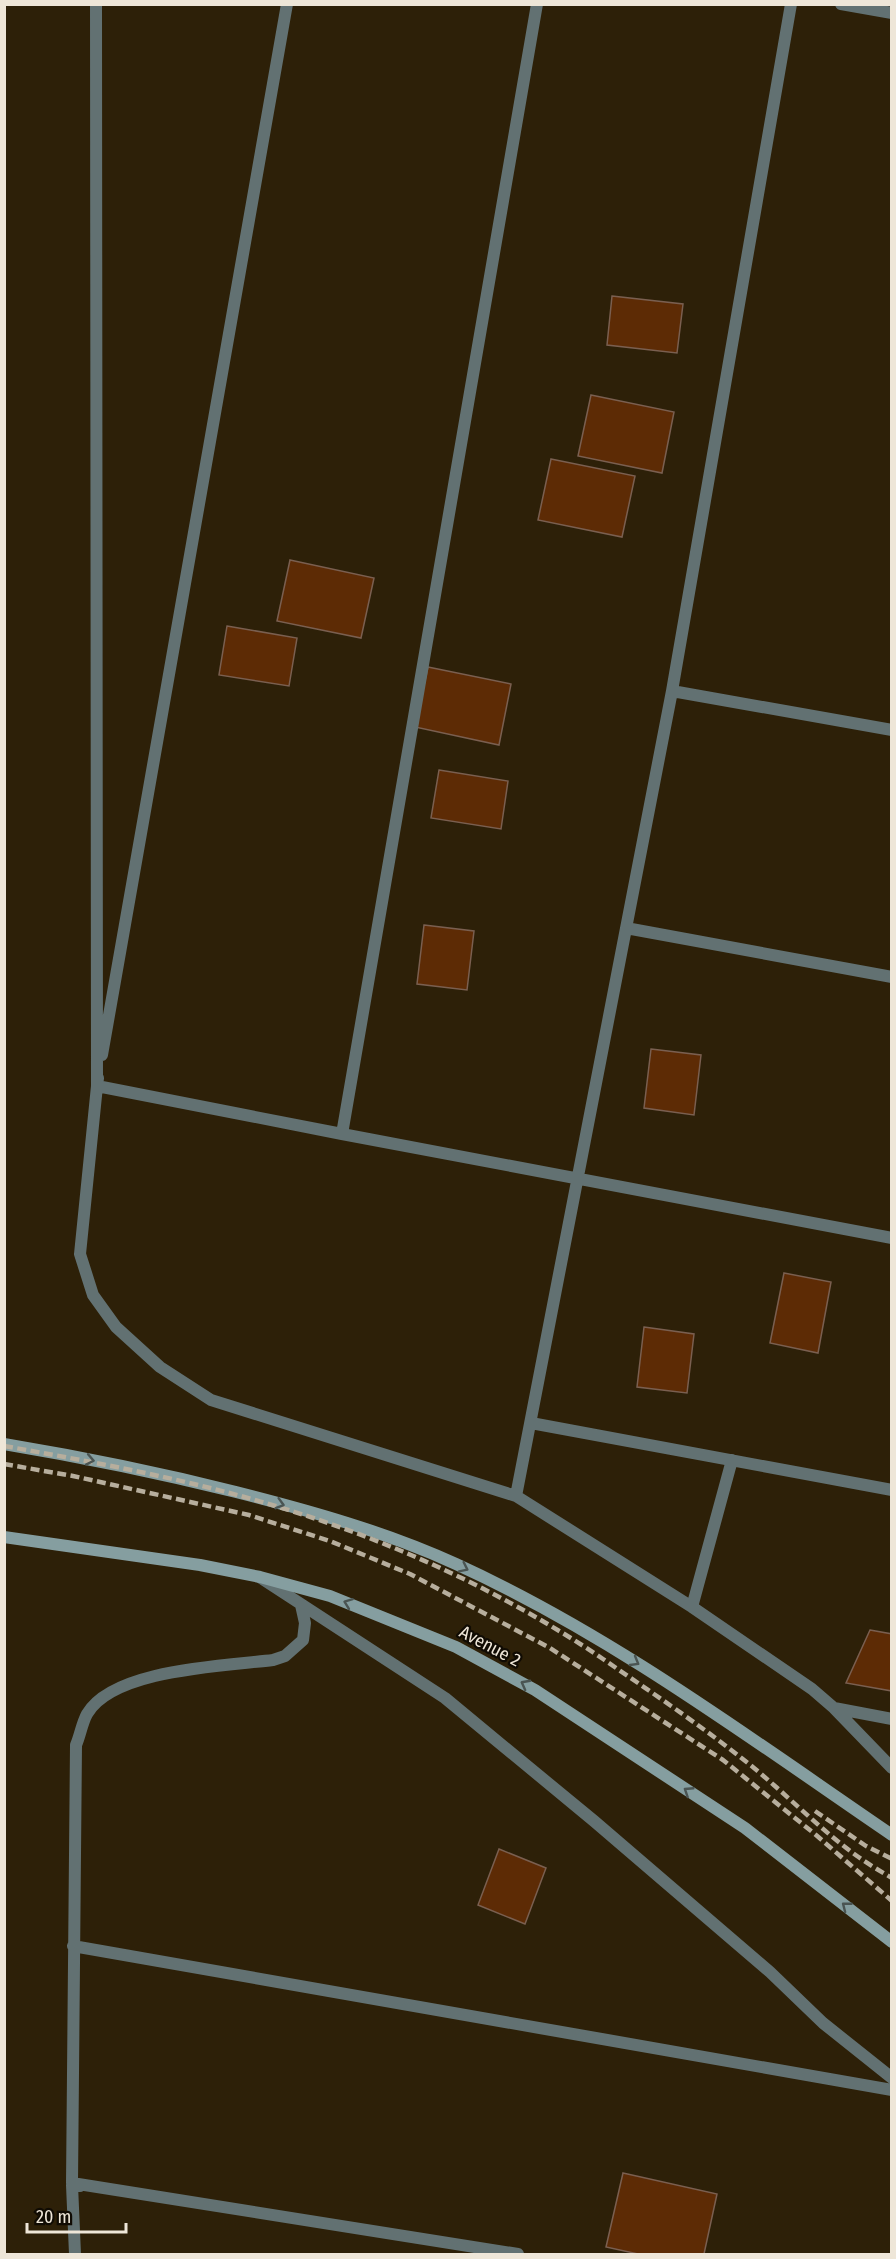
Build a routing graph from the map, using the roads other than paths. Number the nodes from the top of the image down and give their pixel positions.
1 (96, 4) edge
2 (287, 4) edge
3 (537, 4) edge
4 (791, 4) edge
5 (841, 4) edge
6 (891, 13) edge
7 (672, 691) junction
8 (891, 730) edge
9 (626, 928) junction
10 (891, 977) edge
11 (97, 1086) junction
12 (342, 1134) junction
13 (578, 1179) junction
14 (891, 1238) edge
15 (531, 1423) junction
16 (4, 1444) edge
17 (732, 1460) junction
18 (891, 1490) edge
19 (516, 1496) junction
20 (4, 1537) edge
21 (260, 1577) junction
22 (300, 1605) junction
23 (692, 1607) junction
24 (834, 1708) junction
25 (891, 1719) edge
26 (891, 1768) edge
27 (891, 1835) edge
28 (891, 1942) edge
29 (73, 1946) junction
30 (891, 2078) edge
31 (891, 2090) edge
32 (75, 2254) edge
33 (513, 2254) edge
34 (518, 2254) edge

1 - 11 street
2 - 11 street
3 - 12 street
4 - 7 street
5 - 6 street
7 - 8 street
7 - 9 street
9 - 10 street
9 - 13 street
11 - 12 street
11 - 19 street
12 - 13 street
13 - 14 street
13 - 15 street
15 - 17 street
15 - 19 street
16 -> 27 main road
17 - 18 street
17 - 23 street
19 - 23 street
20 - 21 main road, Avenue 2
21 - 22 street
28 -> 21 main road, Avenue 2
22 - 29 street
22 - 30 street
23 - 24 street
24 - 25 street
24 - 26 street
29 - 31 street
29 - 34 street
32 - 33 street

